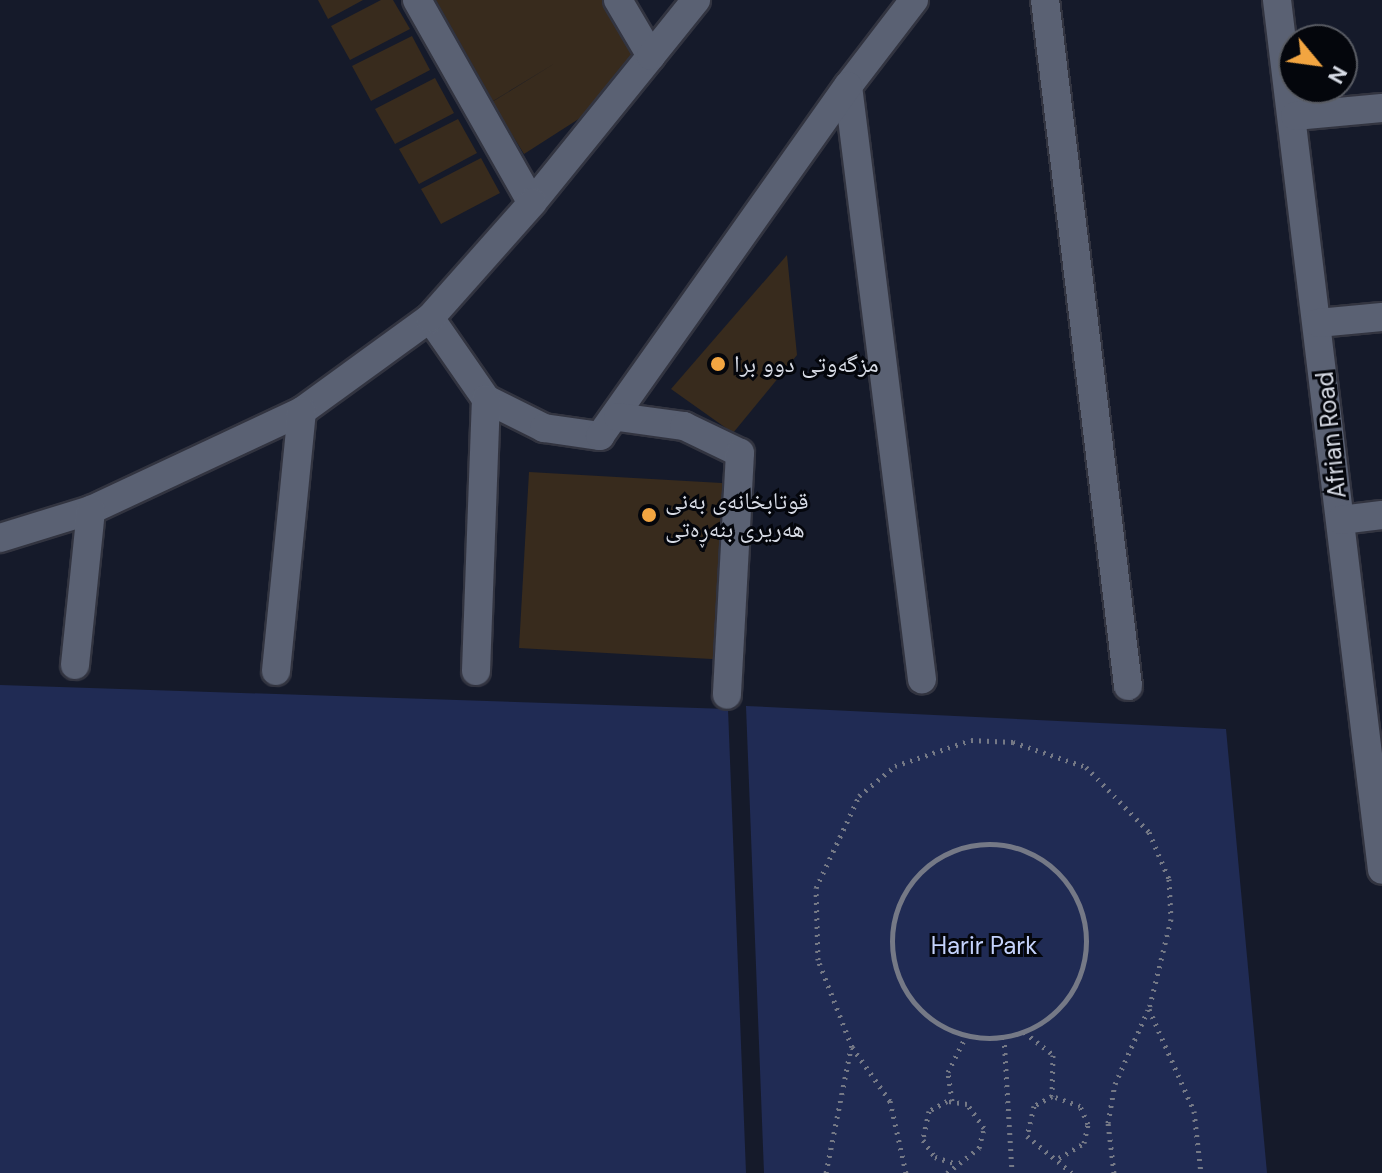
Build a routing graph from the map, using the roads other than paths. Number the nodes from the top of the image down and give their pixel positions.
1 (417, 0) edge
2 (618, 0) edge
3 (696, 0) edge
4 (914, 0) edge
5 (1045, 0) edge
6 (1277, 0) edge
7 (651, 56) junction
8 (848, 86) junction
9 (1382, 108) edge
10 (1295, 116) junction
11 (532, 203) junction
12 (1382, 317) edge
13 (430, 318) junction
14 (1318, 323) junction
15 (486, 399) junction
16 (302, 411) junction
17 (618, 417) junction
18 (91, 510) junction
19 (1382, 515) edge
20 (1341, 520) junction
21 (0, 538) edge
22 (75, 665) dead end
23 (276, 671) dead end
24 (476, 671) dead end
25 (922, 679) dead end
26 (1128, 686) dead end
27 (727, 695) dead end
28 (1382, 870) edge

1 - 11 street
2 - 7 street
3 - 7 street
4 - 8 street
5 - 26 street
6 - 10 street, Afrian Road
7 - 11 street
8 - 17 street
8 - 25 street
9 - 10 street
10 - 14 street, Afrian Road
11 - 13 street
12 - 14 street
13 - 15 street
13 - 16 street
14 - 20 street, Afrian Road
15 - 17 street
15 - 24 street
16 - 18 street
16 - 23 street
17 - 27 street
18 - 21 street
18 - 22 street
19 - 20 street
20 - 28 street, Afrian Road

